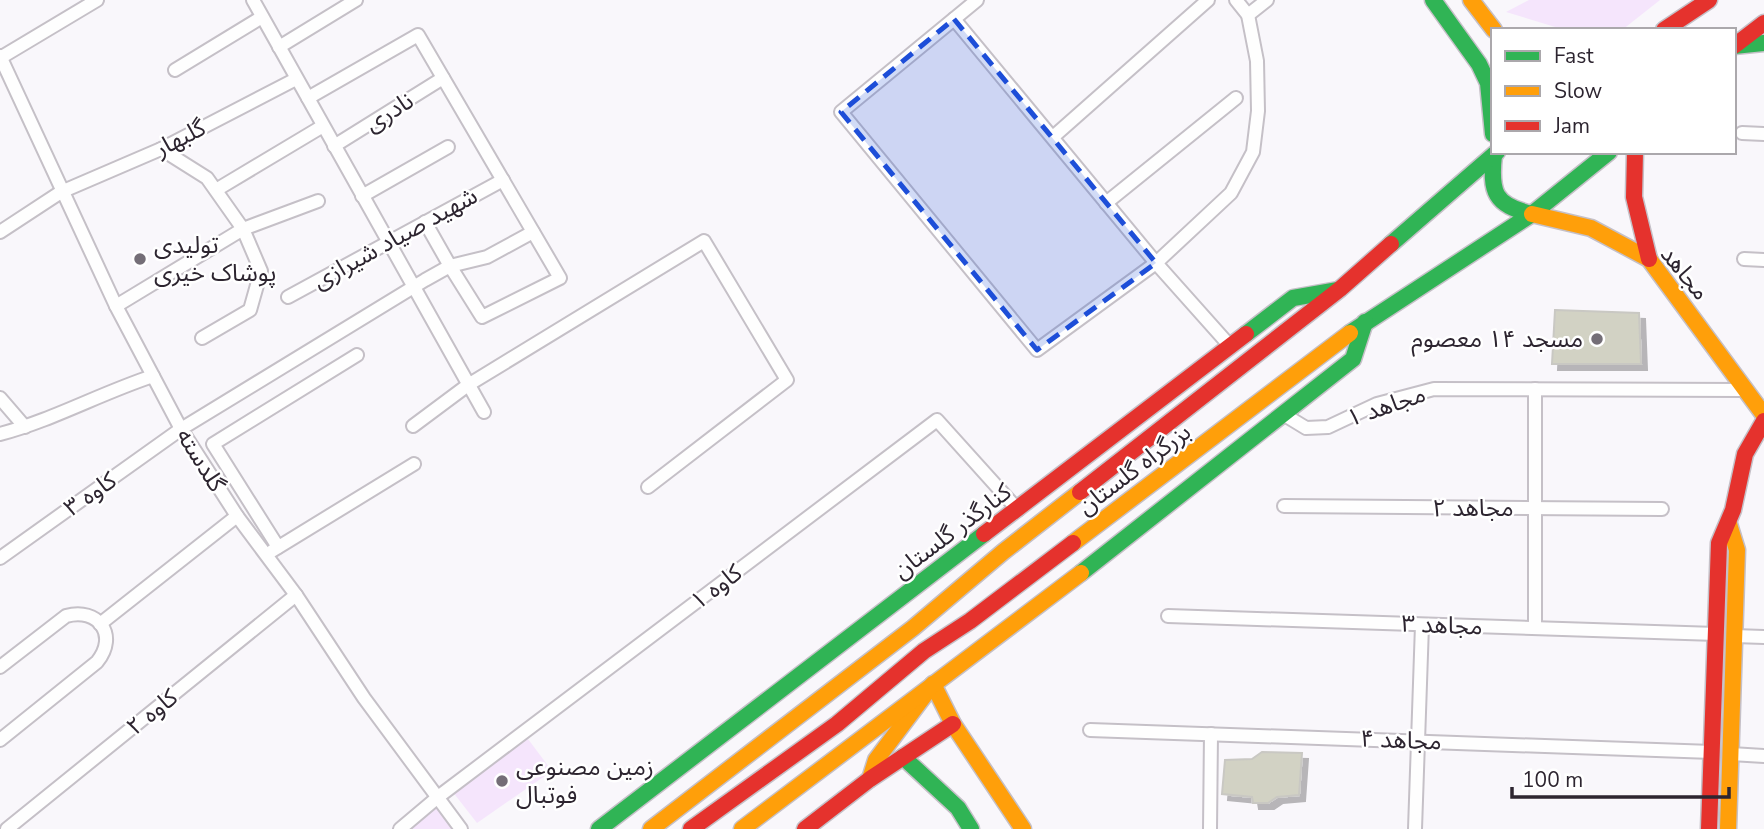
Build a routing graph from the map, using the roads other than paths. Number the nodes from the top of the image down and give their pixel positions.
1 (97, 0) edge
2 (253, 0) edge
3 (356, 0) edge
4 (976, 0) edge
5 (1208, 0) edge
6 (1236, 0) edge
7 (1267, 0) edge
8 (1433, 0) edge
9 (1476, 1) edge
10 (1703, 3) edge
11 (1248, 15) junction
12 (262, 17) junction
13 (954, 19) junction
14 (1764, 23) edge
15 (1493, 28) edge
16 (1667, 28) edge
17 (1764, 43) edge
18 (1736, 44) edge
19 (1736, 46) edge
20 (278, 47) junction
21 (0, 57) edge
22 (175, 70) dead end
23 (443, 78) junction
24 (296, 79) junction
25 (307, 98) junction
26 (1236, 98) dead end
27 (1491, 114) edge
28 (323, 126) junction
29 (1742, 133) dead end
30 (1764, 134) edge
31 (1053, 137) junction
32 (334, 146) junction
33 (448, 147) dead end
34 (161, 149) junction
35 (1494, 154) edge
36 (1495, 154) edge
37 (1607, 154) edge
38 (1635, 154) edge
39 (503, 180) junction
40 (216, 190) junction
41 (61, 192) junction
42 (362, 195) junction
43 (318, 201) dead end
44 (1106, 203) junction
45 (1532, 214) junction
46 (425, 222) junction
47 (243, 229) junction
48 (0, 232) edge
49 (533, 232) junction
50 (388, 243) junction
51 (1648, 258) junction
52 (1744, 260) dead end
53 (1764, 260) edge
54 (1156, 263) junction
55 (450, 266) junction
56 (413, 287) junction
57 (1340, 289) junction
58 (288, 297) dead end
59 (116, 306) junction
60 (1365, 322) junction
61 (202, 338) dead end
62 (1230, 346) junction
63 (357, 355) dead end
64 (153, 376) junction
65 (468, 385) junction
66 (1535, 389) junction
67 (1745, 390) junction
68 (0, 397) edge
69 (484, 412) dead end
70 (1283, 414) junction
71 (1764, 415) edge
72 (1764, 421) edge
73 (413, 426) dead end
74 (25, 427) junction
75 (181, 429) junction
76 (0, 434) edge
77 (414, 464) dead end
78 (648, 487) dead end
79 (1284, 506) dead end
80 (1535, 508) junction
81 (1059, 509) junction
82 (1662, 509) dead end
83 (1018, 510) junction
84 (237, 516) junction
85 (1729, 524) junction
86 (1035, 527) junction
87 (1084, 535) junction
88 (278, 547) junction
89 (266, 555) junction
90 (1058, 555) junction
91 (0, 558) edge
92 (296, 595) junction
93 (1168, 617) dead end
94 (100, 624) junction
95 (1422, 625) junction
96 (1535, 628) junction
97 (1716, 634) junction
98 (1734, 636) junction
99 (1764, 636) edge
100 (0, 667) edge
101 (933, 684) junction
102 (1714, 691) junction
103 (1733, 691) junction
104 (953, 724) junction
105 (1090, 730) dead end
106 (1211, 734) junction
107 (0, 740) edge
108 (1418, 741) junction
109 (1712, 752) junction
110 (1731, 754) junction
111 (1764, 756) edge
112 (903, 757) junction
113 (870, 779) junction
114 (438, 797) junction
115 (7, 829) edge
116 (400, 829) edge
117 (461, 829) edge
118 (599, 829) edge
119 (652, 829) edge
120 (691, 829) edge
121 (742, 829) edge
122 (805, 829) edge
123 (971, 829) edge
124 (1023, 829) edge
125 (1210, 829) edge
126 (1415, 829) edge
127 (1709, 829) edge
128 (1728, 829) edge

1 - 21 street
2 - 12 street
3 - 20 street
4 - 13 street
5 - 31 street
6 - 11 street
7 - 11 street
8 - 27 main road
9 - 15 main road
10 - 16 main road
11 - 54 street
12 - 20 street
12 - 22 street
13 - 31 street
13 - 54 street
14 - 18 main road
17 - 19 main road
20 - 24 street
21 - 41 street, گلدسته
23 - 25 street
23 - 32 street, نادری
23 - 39 street
24 - 25 street
24 - 34 street, گلبهار
25 - 28 street
26 - 44 street
28 - 32 street
28 - 40 street
29 - 30 street
31 - 44 street
32 - 42 street
33 - 42 street
34 - 40 street
34 - 41 street, گلبهار
35 - 57 main road, بزرگراه گلستان
36 - 45 main road, مجاهد
37 - 45 main road, بزرگراه گلستان
38 - 51 main road
39 - 46 street, شهید صیاد شیرازی
39 - 49 street
40 - 47 street
41 - 48 street, گلبهار
41 - 59 street, گلدسته
42 - 50 street
43 - 47 street
44 - 54 street
45 - 51 main road, مجاهد
45 - 60 main road, بزرگراه گلستان
46 - 50 street, شهید صیاد شیرازی
46 - 55 street
47 - 59 street
47 - 61 street
49 - 55 street, کاوه ۳
49 - 55 street
50 - 56 street
50 - 58 street, شهید صیاد شیرازی
51 - 67 main road, مجاهد
52 - 53 street
54 - 62 street
55 - 56 street, کاوه ۳
56 - 65 street
56 - 75 street, کاوه ۳
57 - 62 main road, کنارگذر گلستان
57 - 81 main road, بزرگراه گلستان
59 - 64 street, گلدسته
60 - 70 main road
60 - 87 main road, بزرگراه گلستان
62 - 83 main road, کنارگذر گلستان
63 - 88 street
64 - 74 street
64 - 75 street, گلدسته
65 - 69 street
65 - 73 street
65 - 78 street
66 - 67 street, ۱ مجاهد
66 - 70 street, ۱ مجاهد
66 - 80 street
67 - 71 main road, مجاهد
68 - 74 street
70 - 101 main road
72 - 85 main road
74 - 76 street
75 - 84 street, گلدسته
75 - 91 street, کاوه ۳
77 - 88 street
79 - 80 street, مجاهد ۲
80 - 82 street, مجاهد ۲
80 - 96 street
81 - 86 main road, بزرگراه گلستان
81 - 87 main road
83 - 114 street, کاوه ۱
83 - 118 main road, کنارگذر گلستان
84 - 89 street, گلدسته
84 - 94 street
85 - 97 main road
85 - 98 main road
86 - 90 main road
86 - 119 main road, بزرگراه گلستان
87 - 90 main road, بزرگراه گلستان
88 - 89 street
89 - 92 street, گلدسته
90 - 120 main road, بزرگراه گلستان
92 - 114 street, گلدسته
92 - 115 street, کاوه ۲
93 - 95 street, مجاهد ۳
94 - 100 street
94 - 107 street
95 - 96 street, مجاهد ۳
95 - 108 street
96 - 97 street, مجاهد ۳
97 - 102 main road
98 - 99 street
98 - 103 main road
101 - 104 main road
101 - 113 main road
101 - 121 main road
102 - 103 main road
102 - 109 main road
103 - 110 main road
104 - 112 main road
104 - 124 main road
105 - 106 street, مجاهد ۴
106 - 108 street, مجاهد ۴
106 - 125 street
108 - 109 street, مجاهد ۴
108 - 126 street
109 - 127 main road
110 - 111 street
110 - 128 main road
112 - 113 main road
112 - 123 main road
113 - 122 main road
114 - 116 street, کاوه ۱
114 - 117 street, گلدسته

